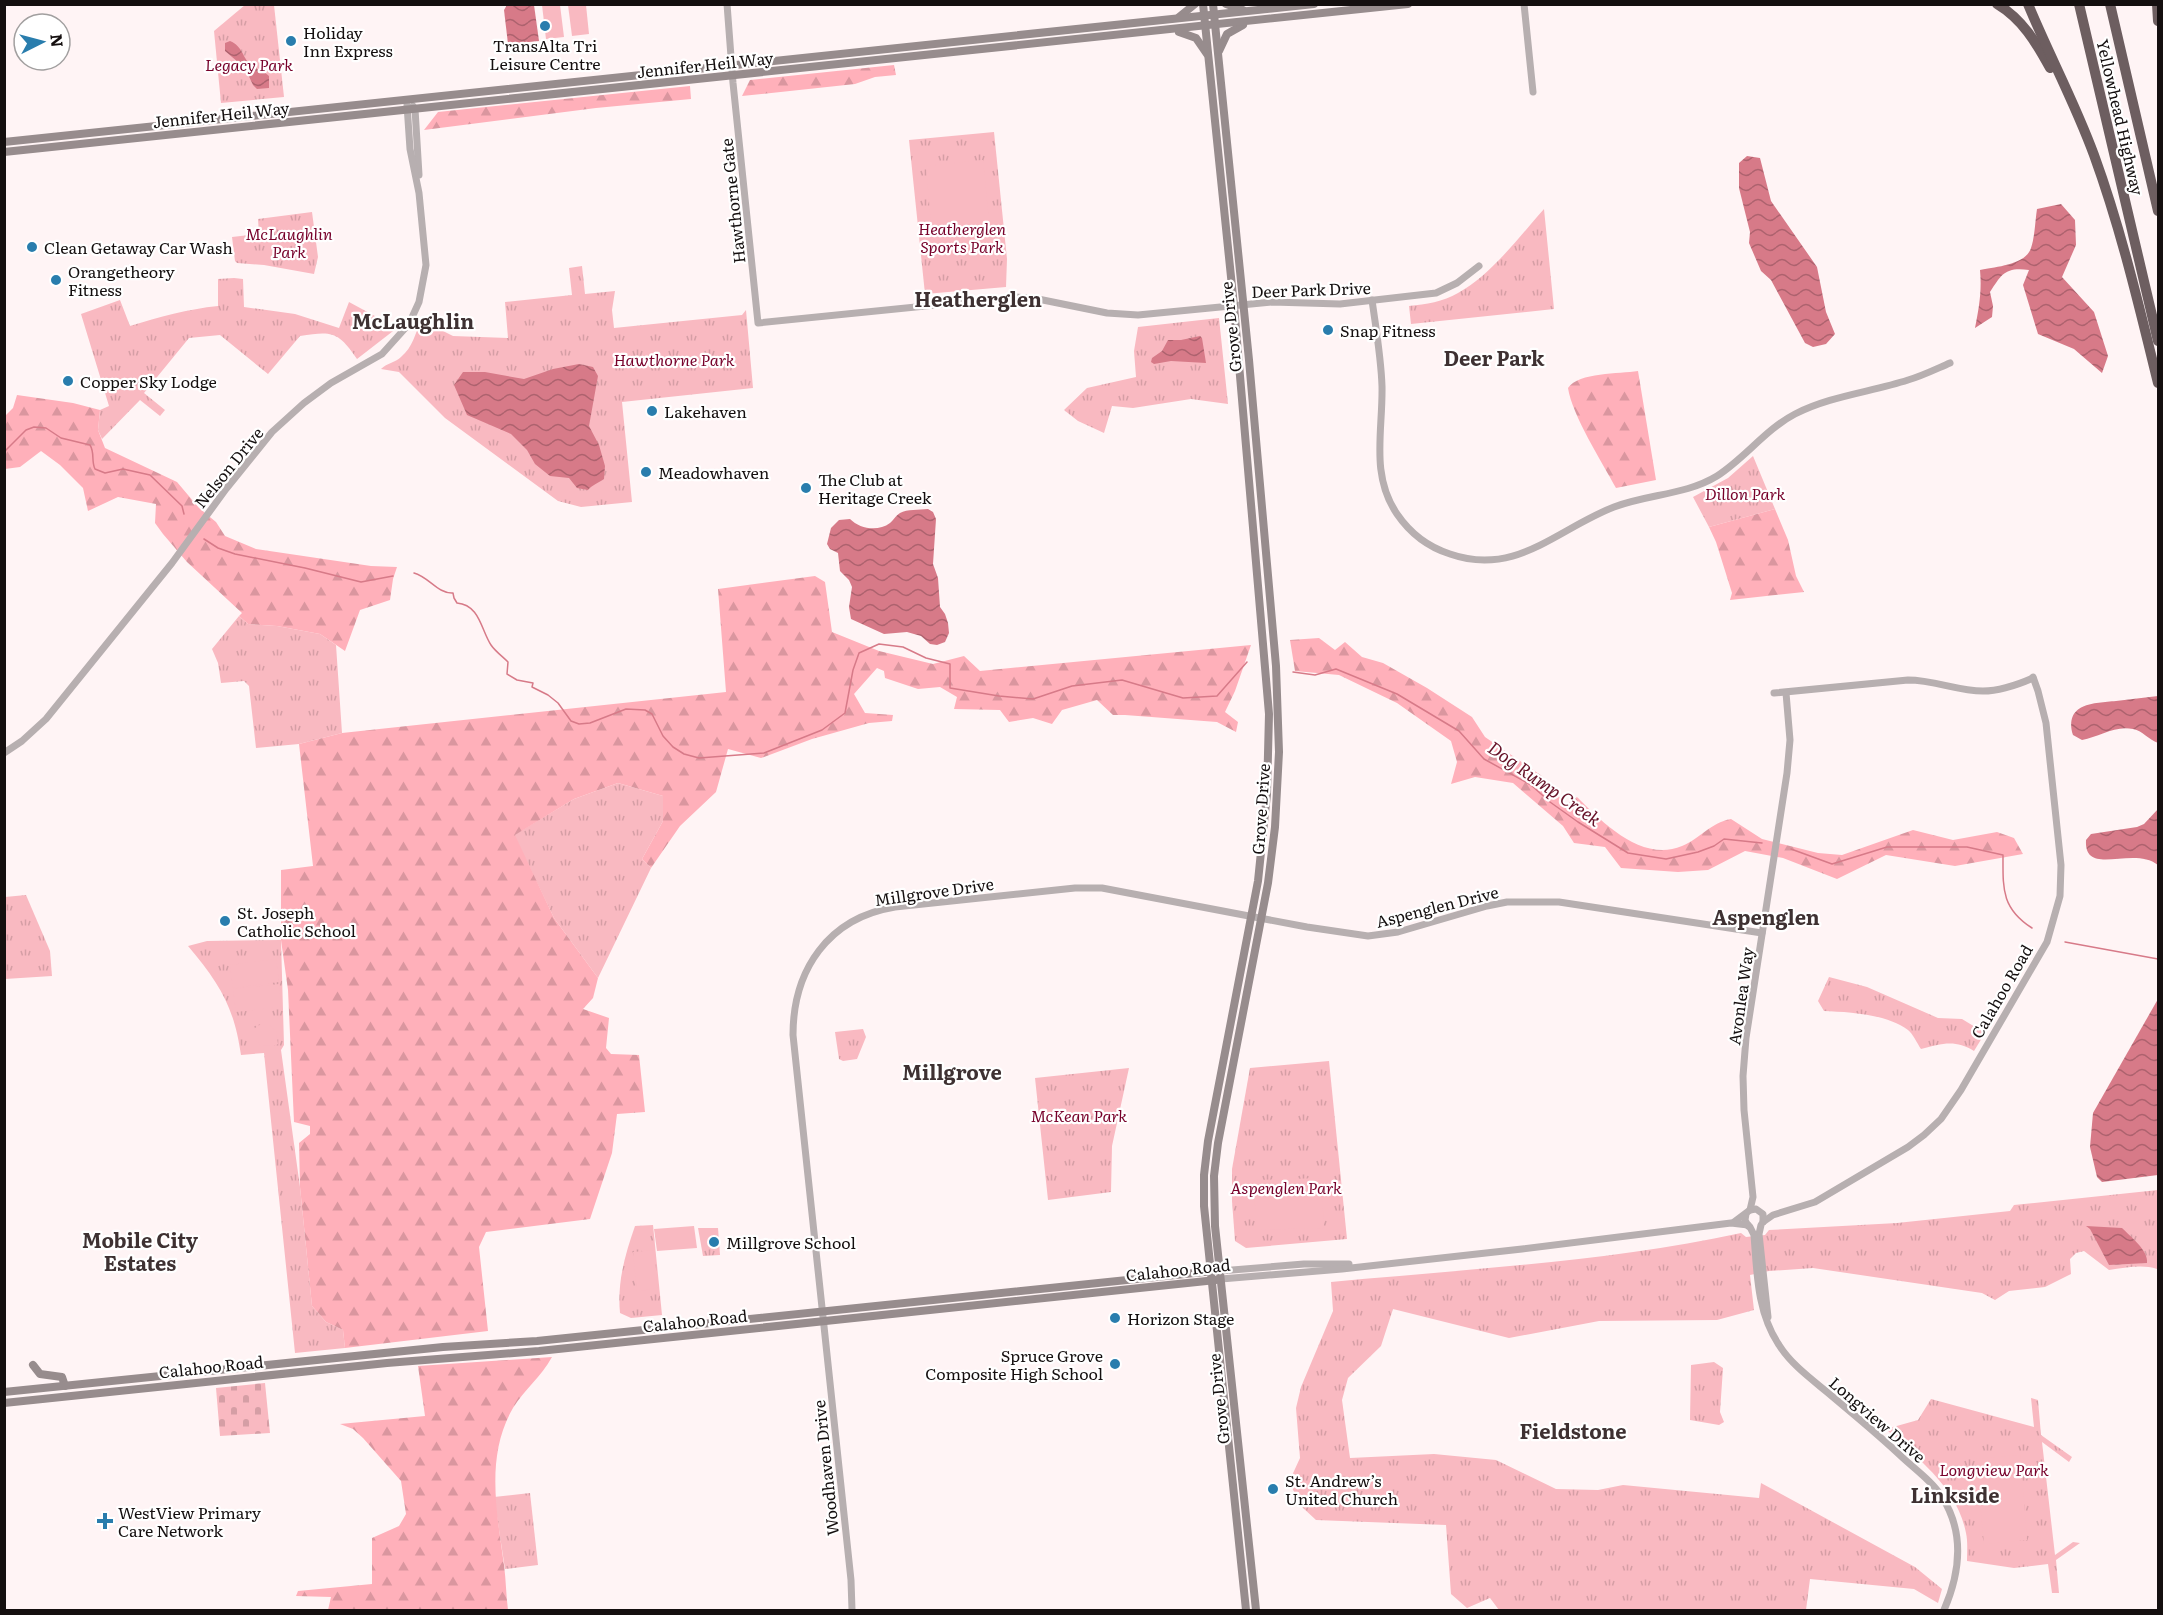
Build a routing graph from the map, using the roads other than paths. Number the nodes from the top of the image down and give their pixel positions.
1 (727, 4) edge
2 (1195, 4) edge
3 (1203, 4) edge
4 (1213, 4) edge
5 (1226, 4) edge
6 (1314, 4) edge
7 (1408, 4) edge
8 (1524, 4) edge
9 (1997, 4) edge
10 (2028, 4) edge
11 (2079, 4) edge
12 (2110, 4) edge
13 (2157, 4) edge
14 (1249, 11) junction
15 (1214, 15) junction
16 (1204, 16) junction
17 (1176, 19) junction
18 (1251, 21) junction
19 (2158, 21) edge
20 (1215, 25) junction
21 (1205, 26) junction
22 (1169, 30) junction
23 (1218, 54) junction
24 (1208, 57) junction
25 (732, 66) junction
26 (732, 76) junction
27 (1533, 92) dead end
28 (408, 100) junction
29 (410, 110) junction
30 (4, 142) edge
31 (4, 152) edge
32 (2094, 156) junction
33 (2158, 211) edge
34 (1479, 266) dead end
35 (1372, 300) junction
36 (1239, 305) junction
37 (758, 323) joint
38 (2158, 341) edge
39 (1950, 363) dead end
40 (2158, 383) edge
41 (1774, 693) dead end
42 (1786, 693) junction
43 (4, 753) edge
44 (1251, 916) junction
45 (1261, 918) junction
46 (1762, 933) junction
47 (1753, 1197) junction
48 (1760, 1211) junction
49 (1748, 1212) junction
50 (1773, 1215) junction
51 (1731, 1222) junction
52 (1762, 1224) junction
53 (1749, 1226) junction
54 (1220, 1275) junction
55 (1211, 1276) junction
56 (822, 1312) junction
57 (824, 1322) junction
58 (1769, 1326) junction
59 (33, 1365) dead end
60 (65, 1386) junction
61 (4, 1392) edge
62 (4, 1402) edge
63 (852, 1611) edge
64 (1246, 1611) edge
65 (1256, 1611) edge
66 (1944, 1611) edge

1 - 25 street, Hawthorne Gate
2 - 17 main road
3 - 16 main road, Grove Drive
4 - 15 main road, Grove Drive
5 - 14 main road
6 - 14 main road, Jennifer Heil Way
7 - 18 main road, Jennifer Heil Way
8 - 27 street
9 - 32 highway
10 - 32 highway
11 - 38 highway, Yellowhead Highway
12 - 33 highway, Yellowhead Highway
13 - 19 highway
14 - 15 main road, Jennifer Heil Way
15 - 16 main road, Jennifer Heil Way
15 - 20 main road, Grove Drive
16 - 17 main road, Jennifer Heil Way
16 - 21 main road, Grove Drive
17 - 25 main road, Jennifer Heil Way
18 - 20 main road, Jennifer Heil Way
18 - 23 main road
20 - 21 main road, Jennifer Heil Way
20 - 23 main road, Grove Drive
21 - 22 main road, Jennifer Heil Way
21 - 24 main road, Grove Drive
22 - 24 main road
22 - 26 main road, Jennifer Heil Way
23 - 36 main road, Grove Drive
24 - 36 main road, Grove Drive
25 - 26 street, Hawthorne Gate
25 - 28 main road, Jennifer Heil Way
26 - 29 main road, Jennifer Heil Way
26 - 37 street, Hawthorne Gate
28 - 29 street
28 - 30 main road, Jennifer Heil Way
29 - 31 main road, Jennifer Heil Way
29 - 43 street, Nelson Drive
32 - 40 highway
34 - 35 street, Deer Park Drive
35 - 36 street, Deer Park Drive
35 - 39 street
36 - 37 street, Deer Park Drive
36 - 44 main road, Grove Drive
36 - 45 main road, Grove Drive
41 - 42 street
42 - 46 street, Avonlea Way
42 - 50 street, Calahoo Road
44 - 45 street, Millgrove Drive
44 - 55 main road, Grove Drive
44 - 56 street, Millgrove Drive
45 - 46 street, Aspenglen Drive
45 - 54 main road, Grove Drive
46 - 47 street, Avonlea Way
47 - 48 street, Avonlea Way
47 - 49 street, Avonlea Way
48 - 49 street
48 - 50 street
48 - 52 street
49 - 51 street, Calahoo Road
49 - 53 street
50 - 52 street, Calahoo Road
51 - 53 street, Calahoo Road
51 - 54 street, Calahoo Road
52 - 53 street
52 - 58 street, Longview Drive
53 - 58 street, Longview Drive
54 - 55 main road, Calahoo Road
54 - 65 main road, Grove Drive
55 - 56 main road, Calahoo Road
55 - 57 main road, Calahoo Road
55 - 64 main road, Grove Drive
56 - 57 street, Millgrove Drive
56 - 60 main road, Calahoo Road
57 - 62 main road, Calahoo Road
57 - 63 street, Woodhaven Drive
58 - 66 street, Longview Drive
59 - 60 main road
60 - 61 main road, Calahoo Road

